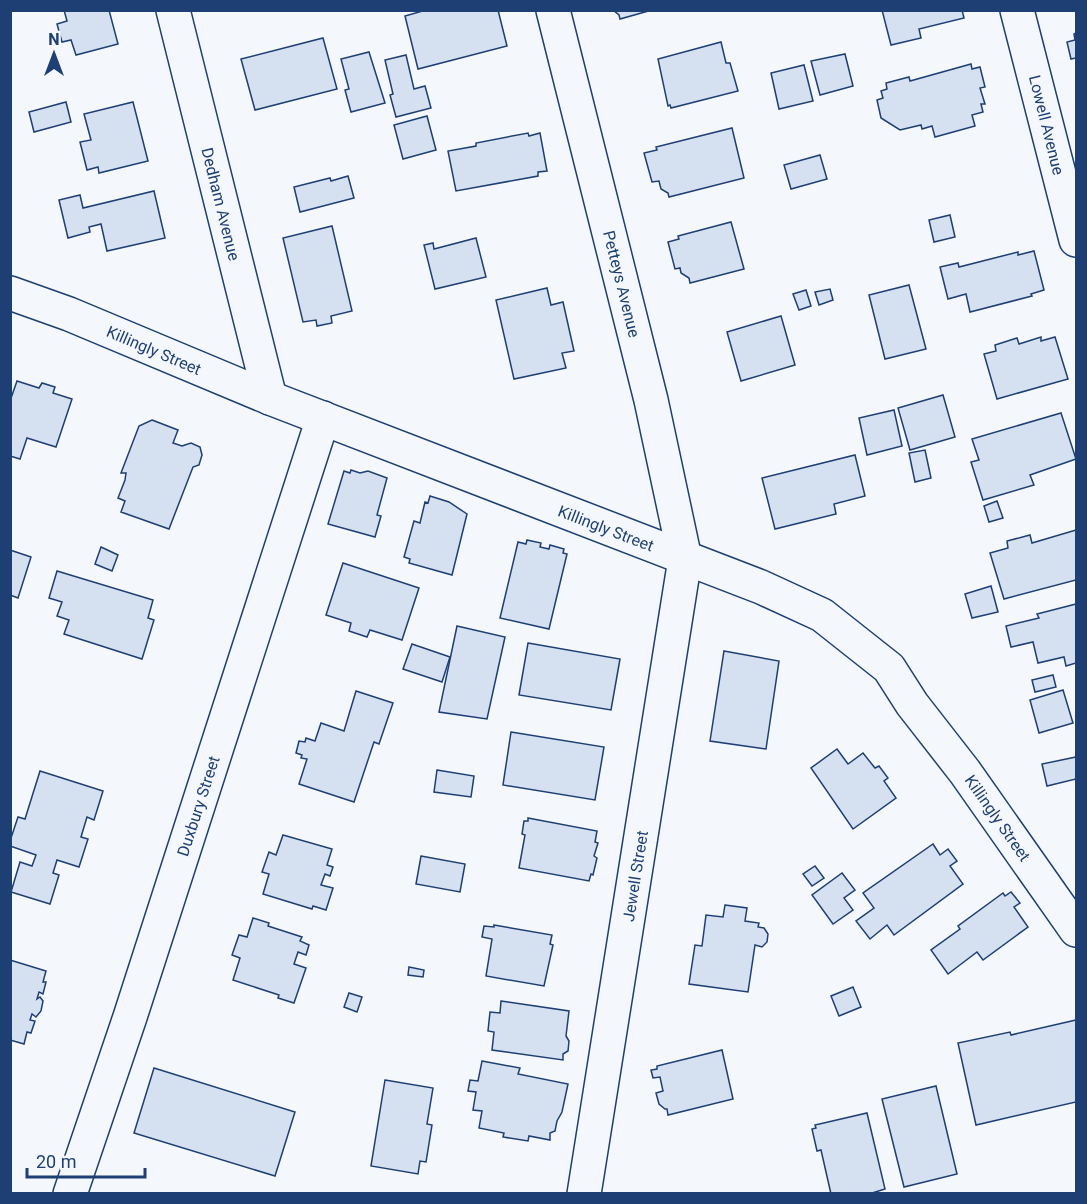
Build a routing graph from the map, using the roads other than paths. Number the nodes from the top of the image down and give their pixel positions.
1 (173, 10) edge
2 (553, 10) edge
3 (1017, 10) edge
4 (1077, 240) edge
5 (10, 293) edge
6 (270, 398) junction
7 (323, 418) junction
8 (685, 559) junction
9 (1077, 930) edge
10 (70, 1194) edge
11 (584, 1194) edge

1 - 6 main road, Dedham Avenue
2 - 8 main road, Petteys Avenue
3 - 4 main road, Lowell Avenue
5 - 6 main road, Killingly Street
6 - 7 main road, Killingly Street
7 - 8 main road, Killingly Street
7 - 10 main road, Duxbury Street
8 - 9 main road, Killingly Street
8 - 11 main road, Jewell Street

